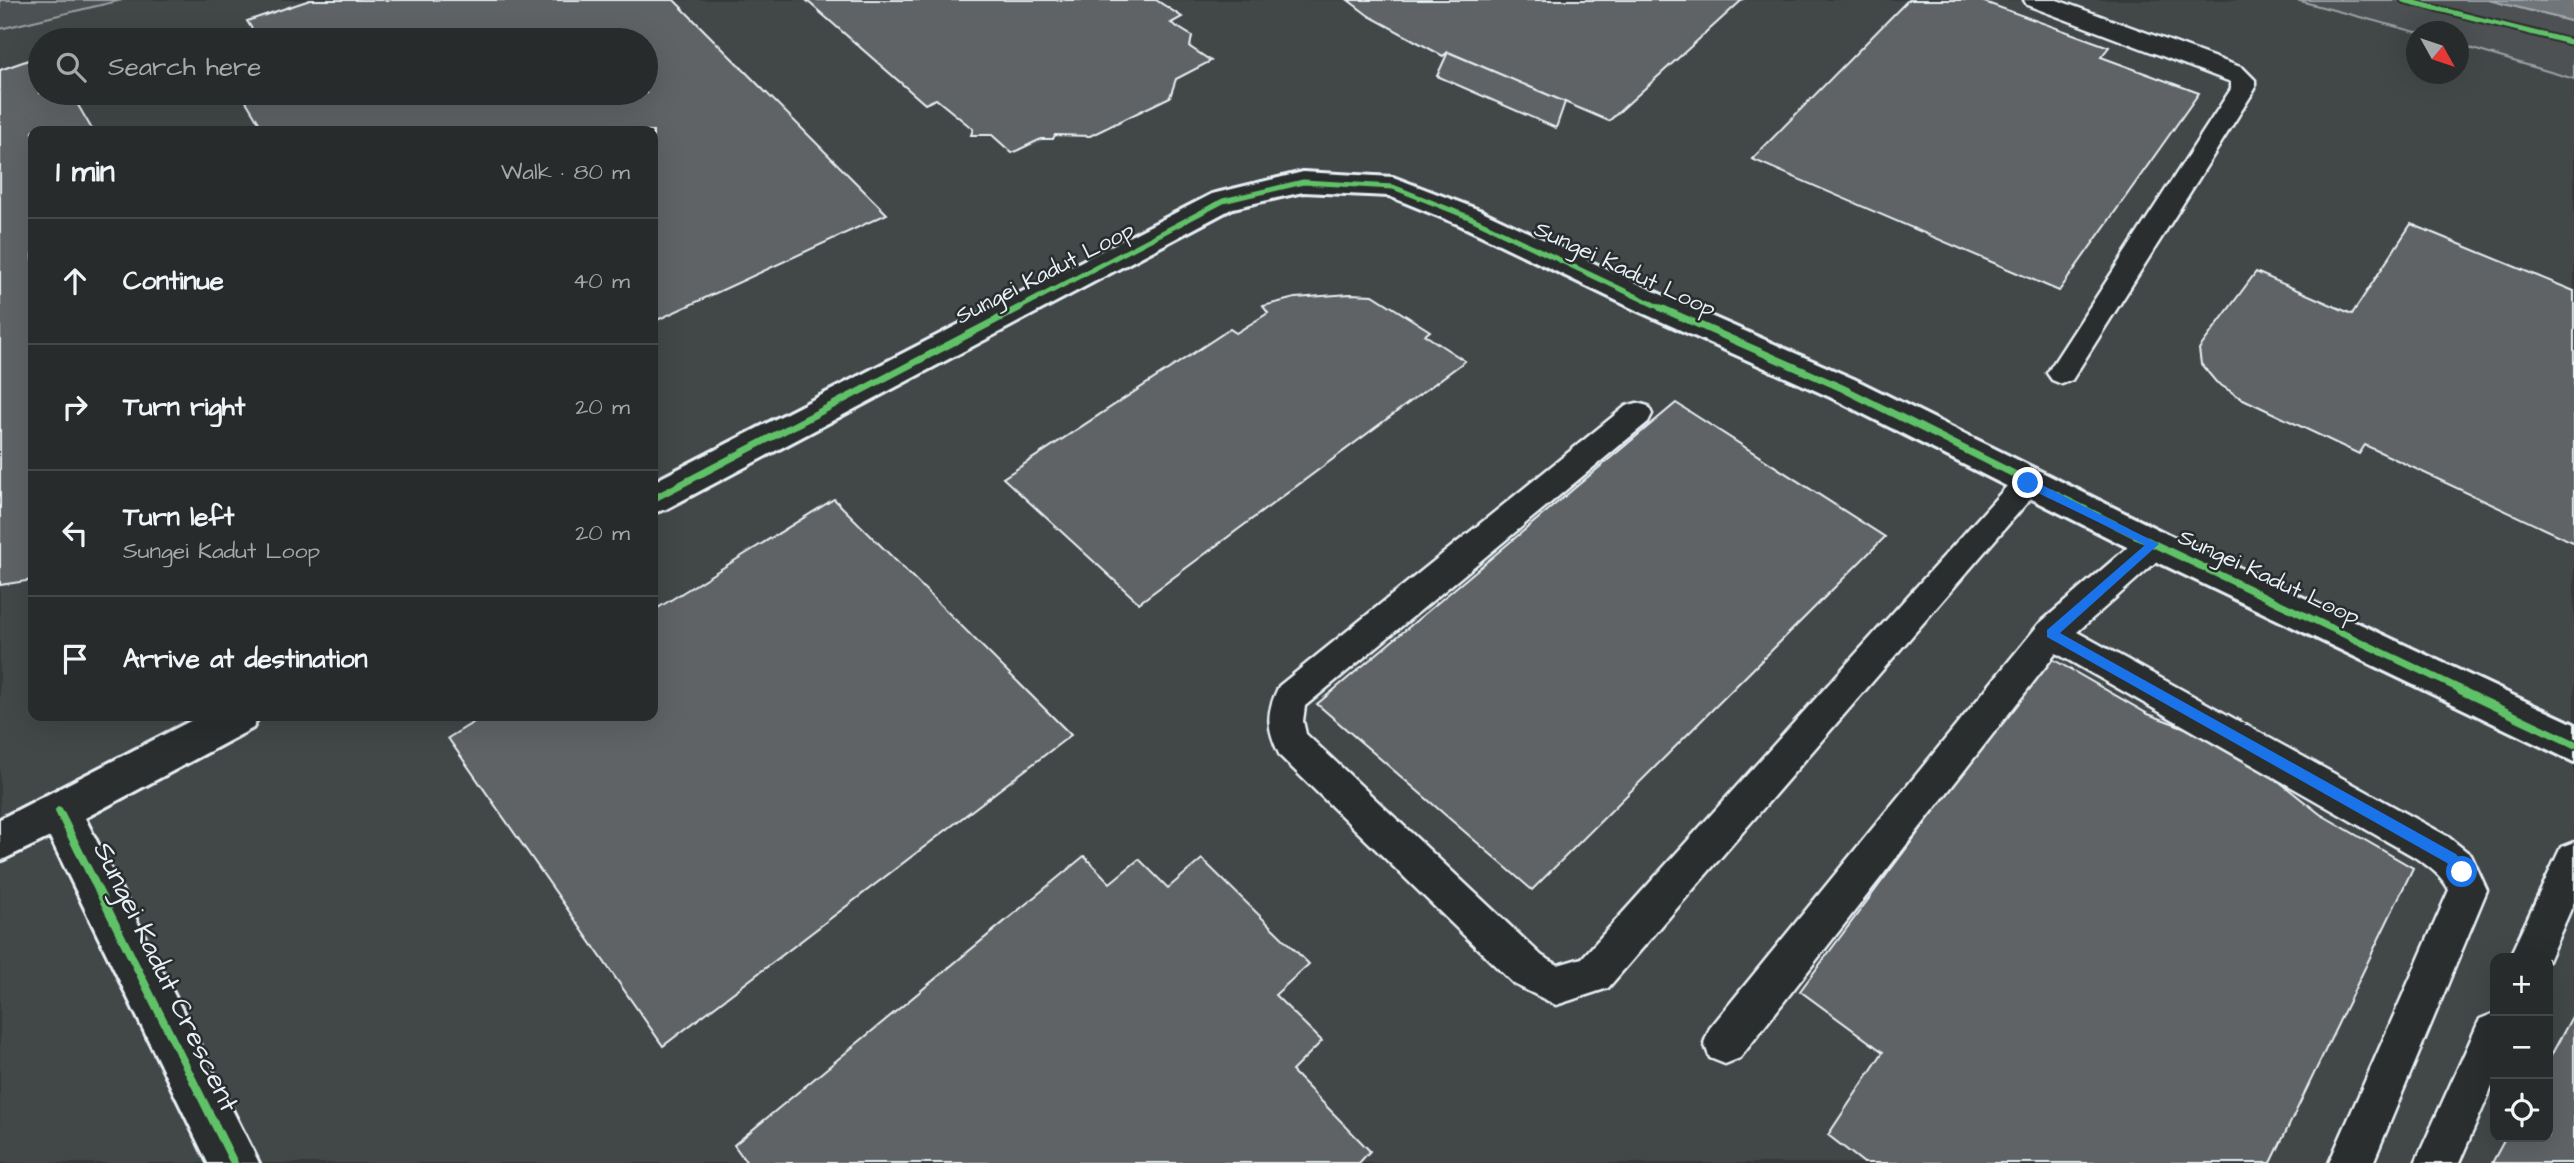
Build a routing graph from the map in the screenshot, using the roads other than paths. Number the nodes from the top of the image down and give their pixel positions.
1 (2035, 0) edge
2 (2062, 373) dead end
3 (1637, 414) dead end
4 (2028, 483) junction
5 (658, 496) edge
6 (2154, 544) junction
7 (2051, 634) junction
8 (230, 721) edge
9 (2574, 744) edge
10 (59, 811) junction
11 (0, 841) edge
12 (2574, 859) edge
13 (2531, 953) edge
14 (1725, 1043) dead end
15 (2490, 1044) edge
16 (234, 1163) edge
17 (2351, 1163) edge
18 (2437, 1163) edge

1 - 2 lane
3 - 4 lane
4 - 5 street, Sungei Kadut Loop
4 - 6 street, Sungei Kadut Loop
6 - 7 lane
6 - 9 street, Sungei Kadut Loop
7 - 14 lane
7 - 17 lane
8 - 10 street
10 - 11 street
10 - 16 street, Sungei Kadut Crescent
12 - 13 lane
15 - 18 lane

